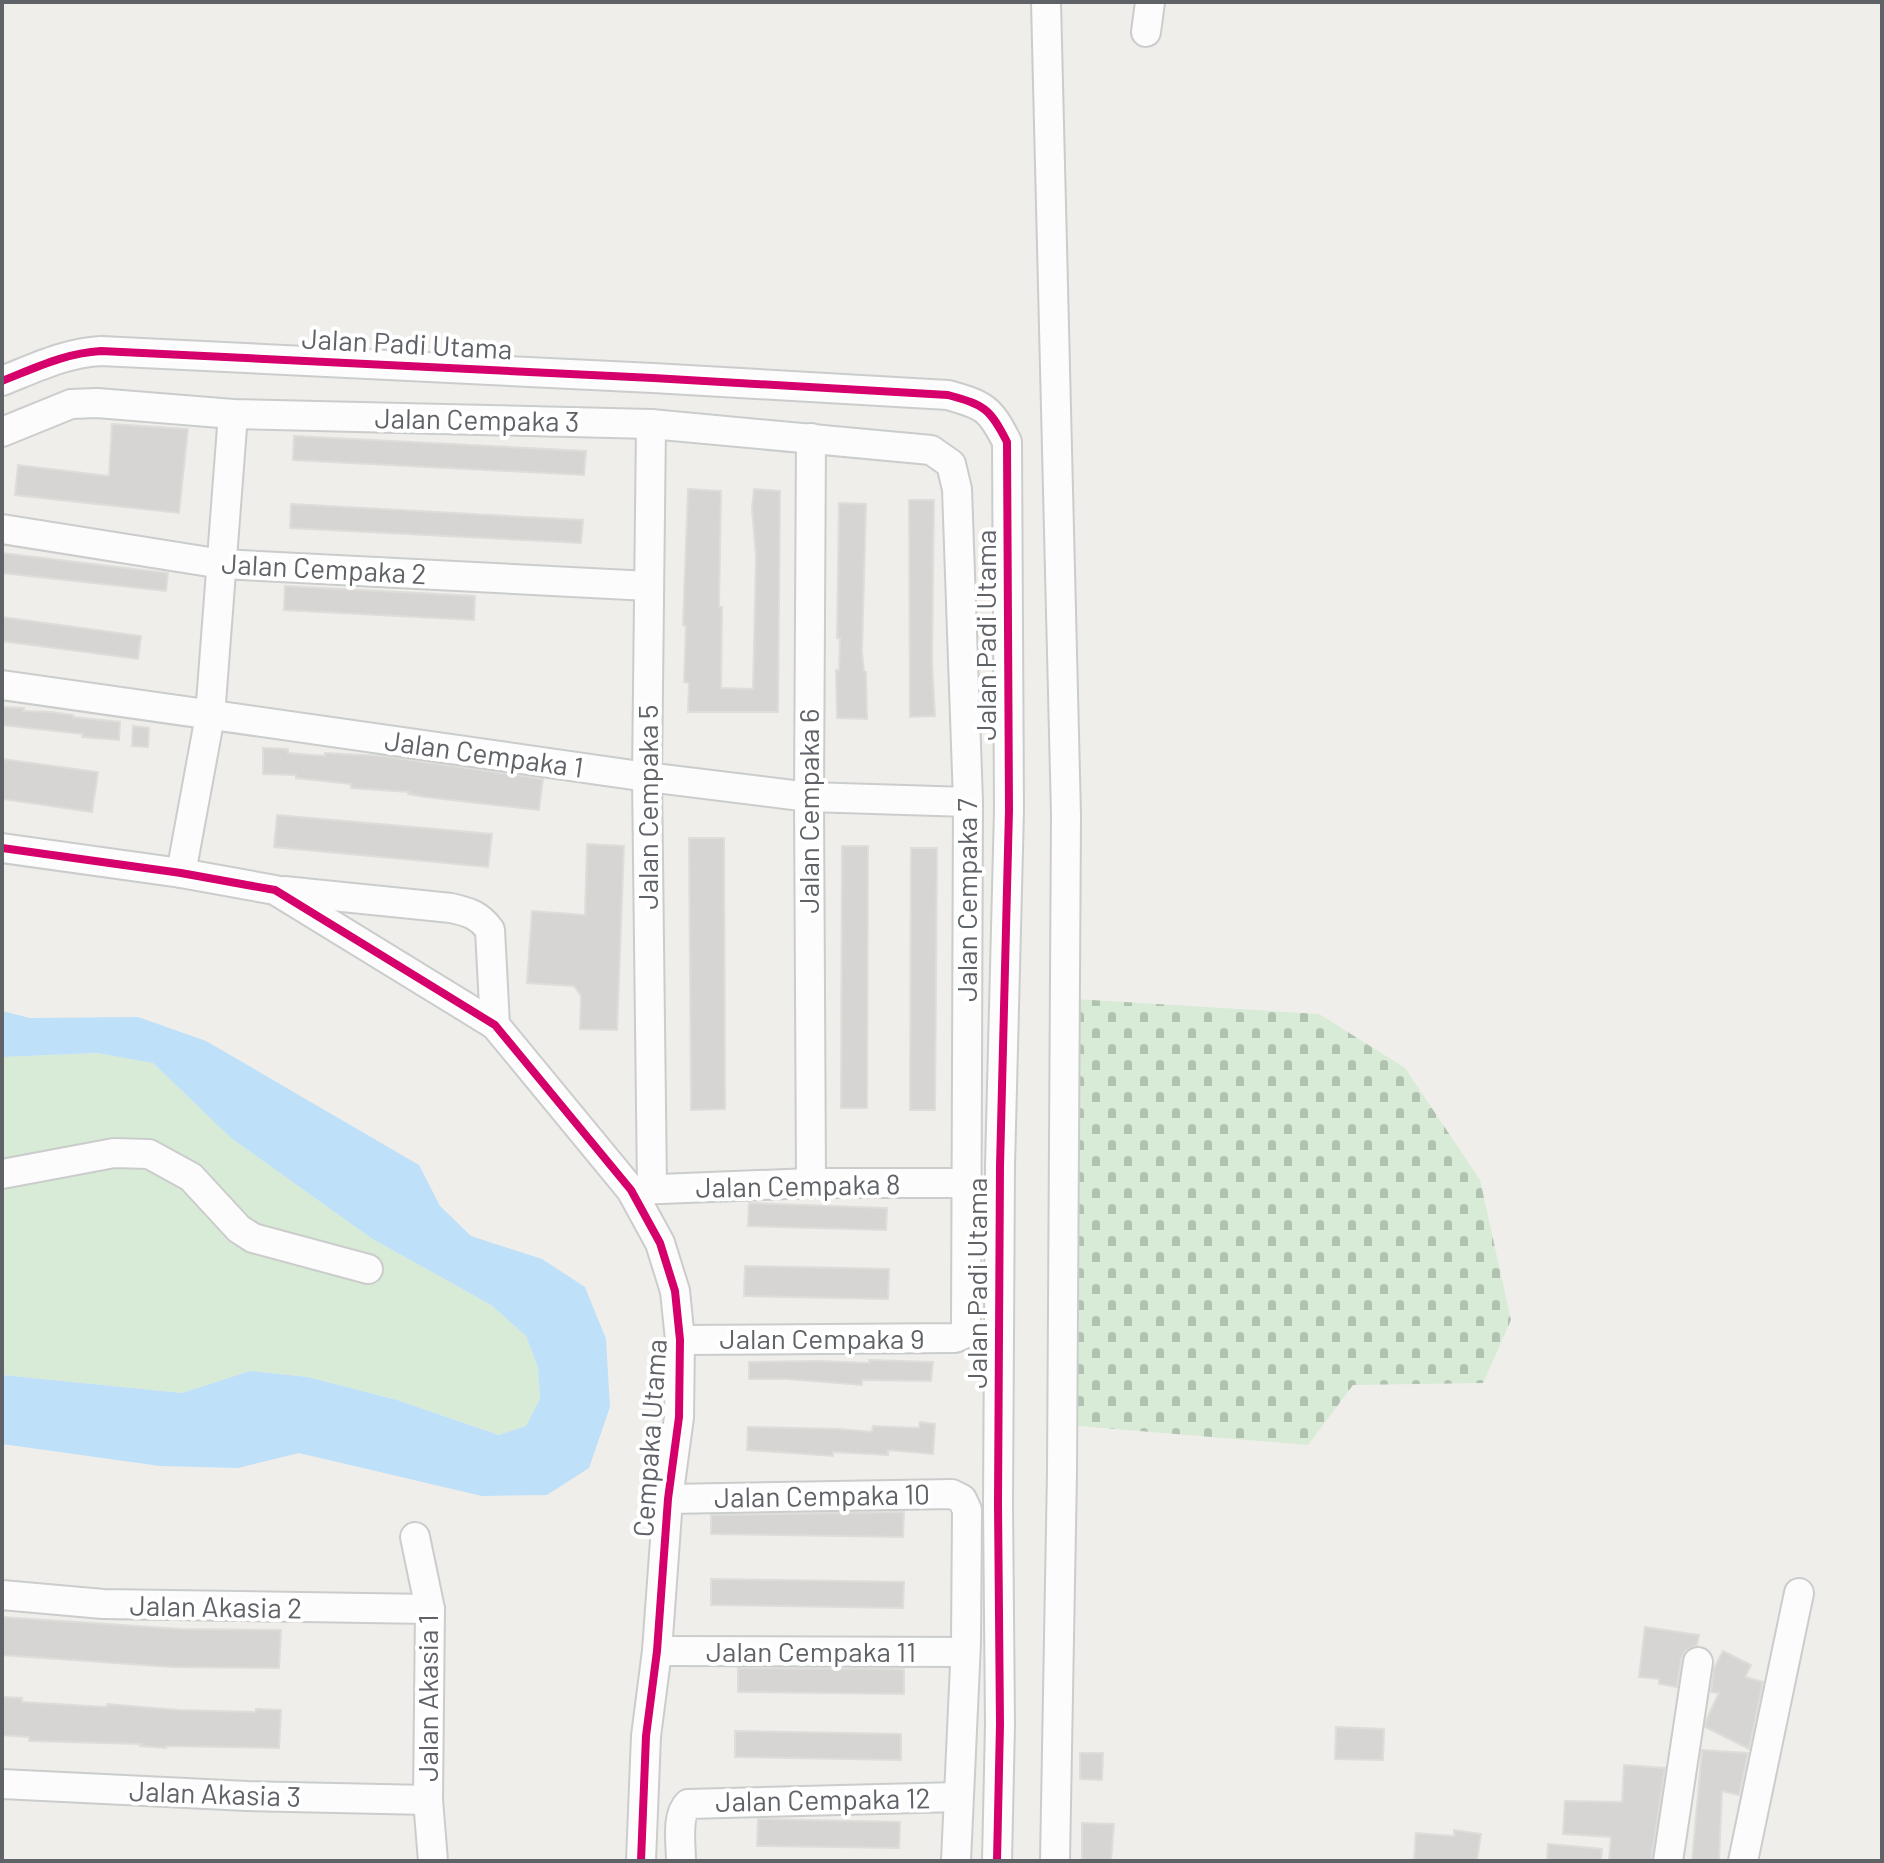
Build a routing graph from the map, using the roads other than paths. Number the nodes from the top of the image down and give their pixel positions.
1 (1046, 2) edge
2 (1150, 2) edge
3 (1146, 32) dead end
4 (2, 381) edge
5 (233, 414) junction
6 (651, 424) junction
7 (2, 432) edge
8 (811, 438) junction
9 (951, 464) joint
10 (2, 529) edge
11 (222, 564) junction
12 (649, 586) junction
13 (2, 685) edge
14 (210, 716) junction
15 (647, 777) junction
16 (809, 797) junction
17 (968, 802) junction
18 (2, 848) edge
19 (181, 873) junction
20 (275, 890) junction
21 (495, 1025) junction
22 (2, 1174) edge
23 (811, 1183) junction
24 (966, 1183) junction
25 (641, 1190) junction
26 (368, 1269) dead end
27 (962, 1335) joint
28 (680, 1340) junction
29 (668, 1499) junction
30 (415, 1537) dead end
31 (1799, 1593) dead end
32 (2, 1595) edge
33 (430, 1609) junction
34 (657, 1651) junction
35 (965, 1652) junction
36 (1698, 1662) dead end
37 (2, 1784) edge
38 (958, 1797) junction
39 (428, 1800) junction
40 (433, 1861) edge
41 (641, 1861) edge
42 (681, 1861) edge
43 (956, 1861) edge
44 (997, 1861) edge
45 (1055, 1861) edge
46 (1668, 1861) edge
47 (1743, 1861) edge

1 - 45 street
2 - 3 street
4 - 44 street, Jalan Padi Utama
5 - 6 street, Jalan Cempaka 3
5 - 7 street, Jalan Cempaka 3
5 - 11 street
6 - 8 street, Jalan Cempaka 3
6 - 12 street, Jalan Cempaka 5
8 - 9 street, Jalan Cempaka 3
8 - 16 street, Jalan Cempaka 6
9 - 17 street, Jalan Cempaka 7
10 - 11 street, Jalan Cempaka 2
11 - 12 street, Jalan Cempaka 2
11 - 14 street
12 - 15 street, Jalan Cempaka 5
13 - 14 street, Jalan Cempaka 1
14 - 15 street, Jalan Cempaka 1
14 - 19 street
15 - 16 street, Jalan Cempaka 1
15 - 25 street, Jalan Cempaka 5
16 - 17 street, Jalan Cempaka 1
16 - 23 street, Jalan Cempaka 6
17 - 24 street, Jalan Cempaka 7
18 - 19 street, Cempaka Utama
19 - 20 street, Cempaka Utama
20 - 21 street, Cempaka Utama
20 - 21 street
21 - 25 street, Cempaka Utama
22 - 26 street
23 - 24 street, Jalan Cempaka 8
23 - 25 street, Jalan Cempaka 8
24 - 27 street, Jalan Cempaka 7
25 - 28 street, Cempaka Utama
27 - 28 street, Jalan Cempaka 9
28 - 29 street, Cempaka Utama
29 - 34 street, Cempaka Utama
29 - 35 street, Jalan Cempaka 10
30 - 33 street, Jalan Akasia 1
31 - 47 street
32 - 33 street, Jalan Akasia 2
33 - 39 street, Jalan Akasia 1
34 - 35 street, Jalan Cempaka 11
34 - 41 street, Cempaka Utama
35 - 38 street
36 - 46 street
37 - 39 street, Jalan Akasia 3
38 - 42 street, Jalan Cempaka 12
38 - 43 street
39 - 40 street, Jalan Akasia 1

